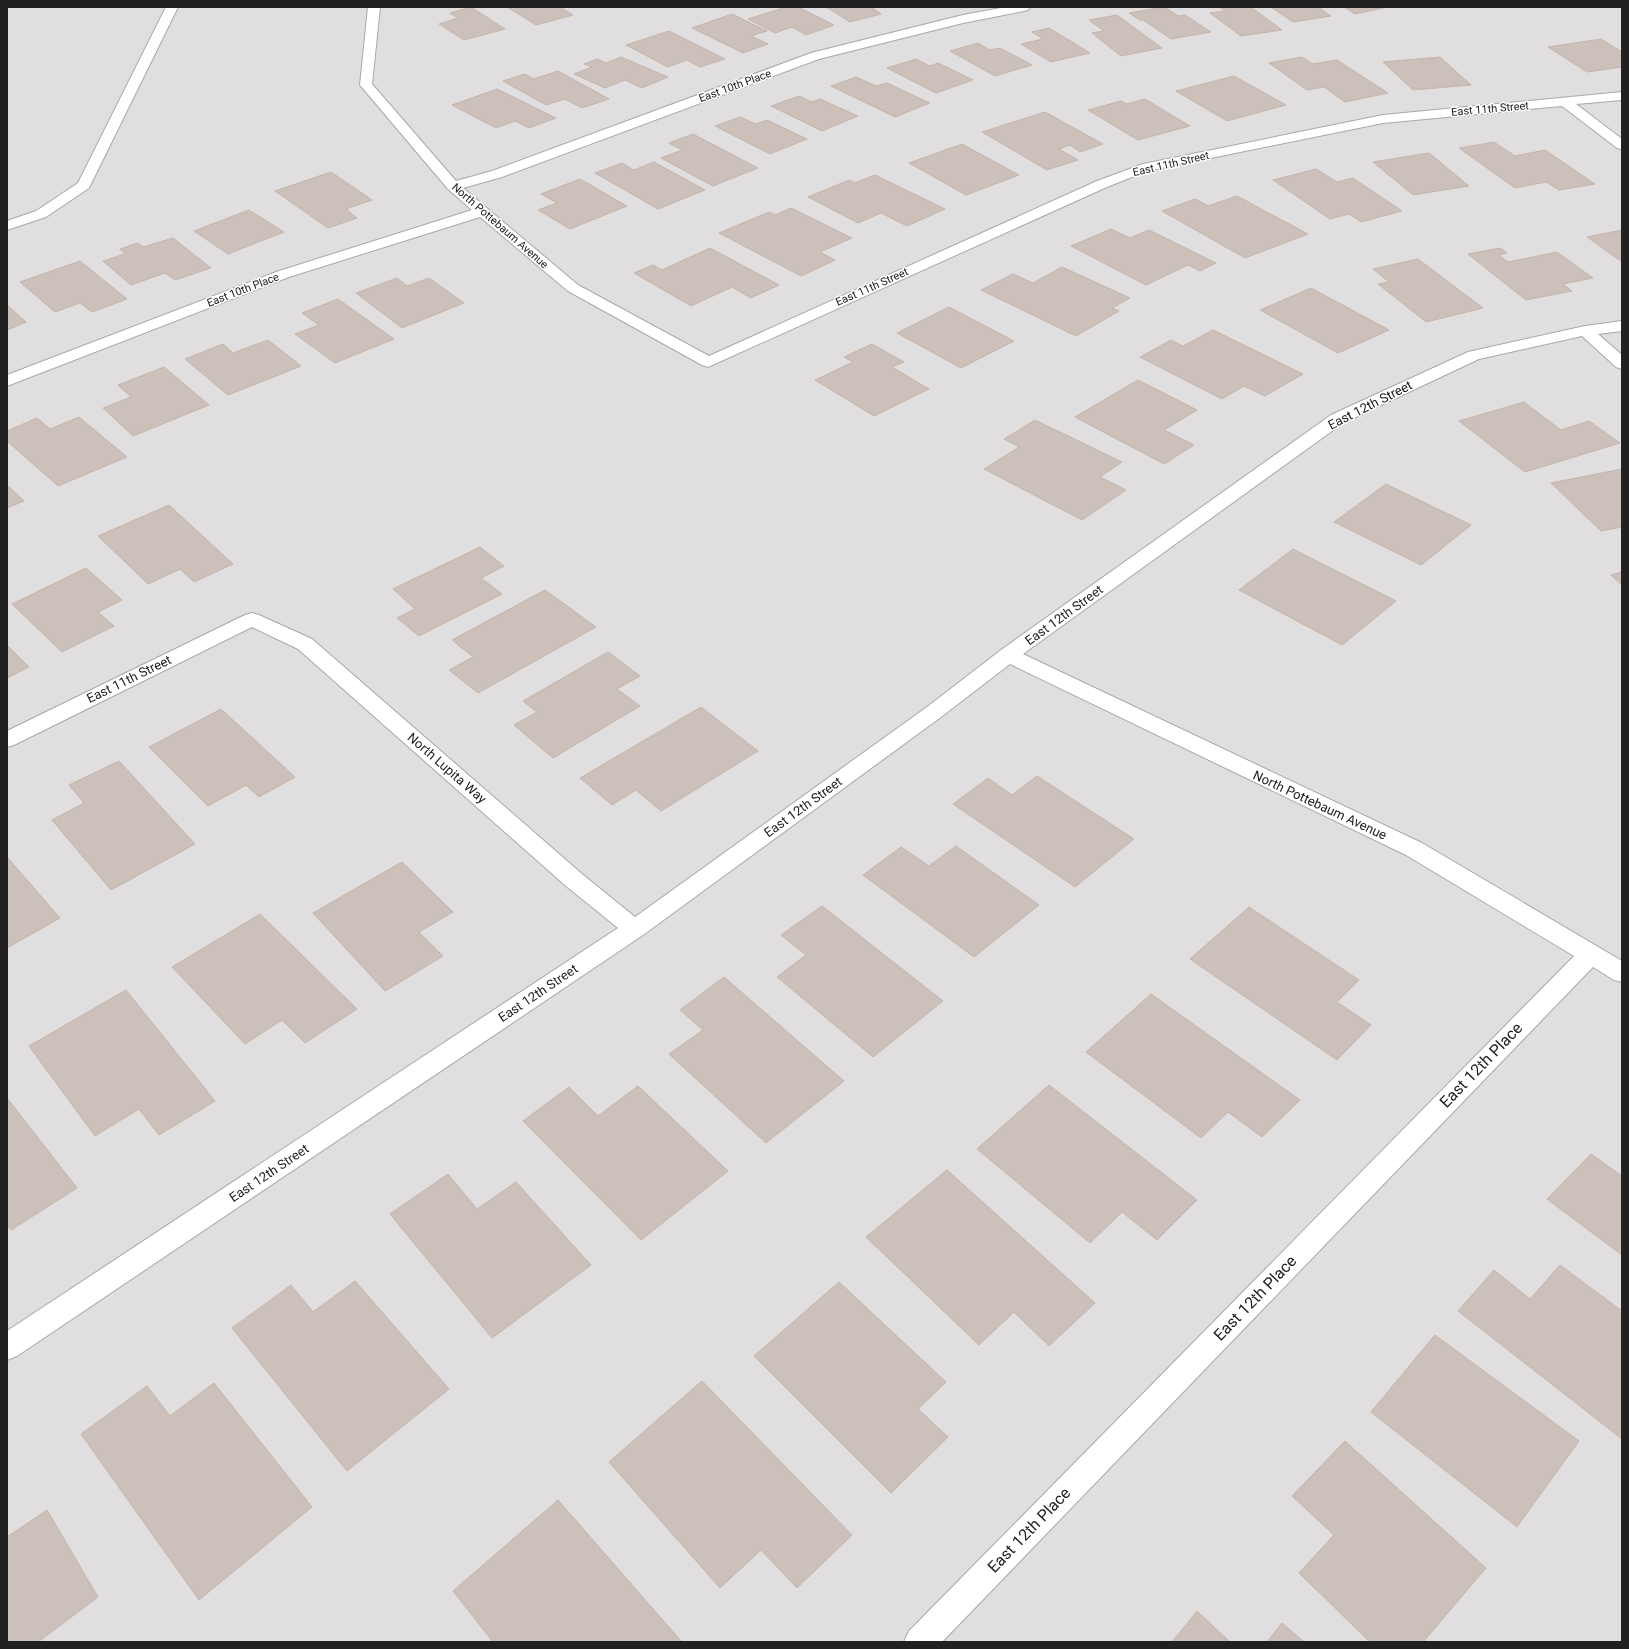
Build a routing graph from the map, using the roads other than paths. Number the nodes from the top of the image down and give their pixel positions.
1 (172, 7) edge
2 (374, 7) edge
3 (1024, 7) edge
4 (1622, 96) edge
5 (1565, 102) junction
6 (1622, 145) edge
7 (453, 186) junction
8 (483, 211) junction
9 (7, 226) edge
10 (1622, 326) edge
11 (1585, 331) junction
12 (708, 362) joint
13 (1622, 364) edge
14 (7, 381) edge
15 (252, 619) joint
16 (1008, 656) junction
17 (7, 740) edge
18 (635, 929) junction
19 (1591, 954) junction
20 (1622, 973) edge
21 (7, 1347) edge
22 (920, 1642) edge

1 - 9 street
2 - 7 street, North Pottebaum Avenue
3 - 7 street, East 10th Place
4 - 5 street, East 11th Street
5 - 6 street
5 - 12 street, East 11th Street
7 - 8 street, North Pottebaum Avenue
8 - 12 street, North Pottebaum Avenue
8 - 14 street, East 10th Place
10 - 11 street, East 12th Street
11 - 13 street
11 - 16 street, East 12th Street
15 - 17 street, East 11th Street
15 - 18 street, North Lupita Way
16 - 18 street, East 12th Street
16 - 19 street, North Pottebaum Avenue
18 - 21 street, East 12th Street
19 - 20 street, North Pottebaum Avenue
19 - 22 street, East 12th Place

